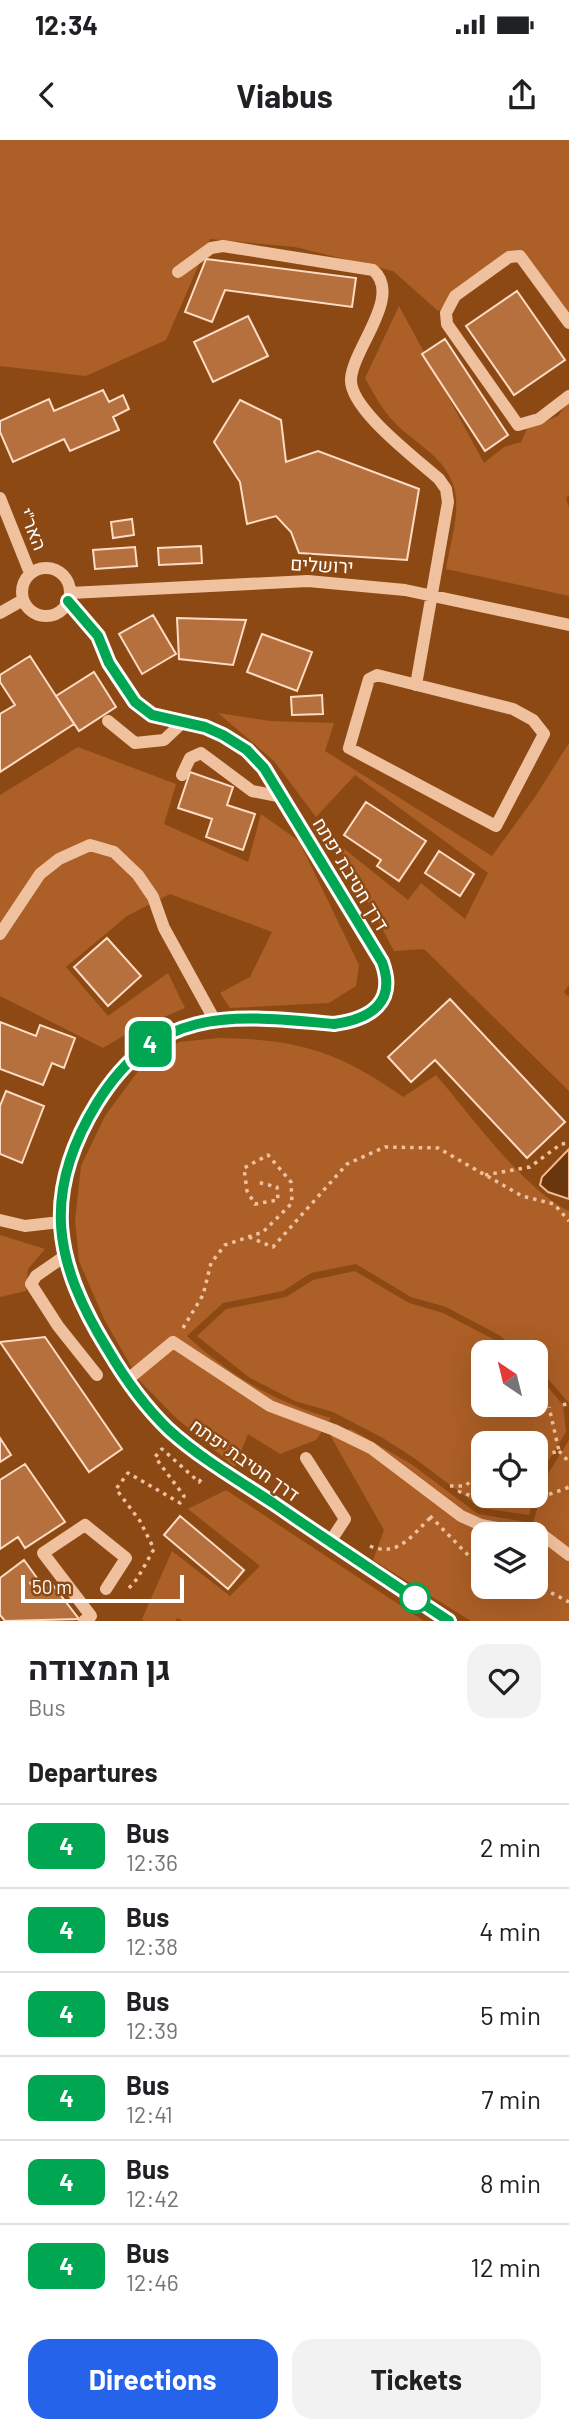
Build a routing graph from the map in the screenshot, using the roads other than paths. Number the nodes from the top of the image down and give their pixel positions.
1 (178, 272) dead end
2 (569, 323) edge
3 (569, 396) edge
4 (0, 498) edge
5 (30, 573) junction
6 (433, 595) junction
7 (69, 597) junction
8 (23, 600) junction
9 (0, 613) edge
10 (569, 625) edge
11 (416, 685) junction
12 (108, 721) dead end
13 (182, 723) junction
14 (182, 775) dead end
15 (283, 797) junction
16 (0, 934) edge
17 (214, 1019) junction
18 (0, 1220) edge
19 (60, 1222) junction
20 (65, 1256) junction
21 (97, 1375) dead end
22 (127, 1380) junction
23 (306, 1458) dead end
24 (476, 1522) edge
25 (548, 1539) edge
26 (330, 1542) junction
27 (569, 1555) edge
28 (106, 1589) dead end
29 (84, 1621) edge
30 (449, 1621) edge

1 - 6 street
2 - 3 street
4 - 5 street, האר"י
5 - 7 street
5 - 8 street
6 - 7 street, ירושלים
6 - 10 street, ירושלים
6 - 11 street
7 - 8 street
7 - 13 street, דרך חטיבת יפתח
8 - 9 street
11 - 11 street
12 - 13 street
13 - 15 street, דרך חטיבת יפתח
14 - 15 street
15 - 17 street, דרך חטיבת יפתח
16 - 17 street
17 - 19 street, דרך חטיבת יפתח
18 - 19 street
19 - 20 street, דרך חטיבת יפתח
20 - 21 street
20 - 22 street, דרך חטיבת יפתח
22 - 24 street
22 - 26 street, דרך חטיבת יפתח
23 - 26 street
25 - 27 street
26 - 30 street, דרך חטיבת יפתח
28 - 29 street

